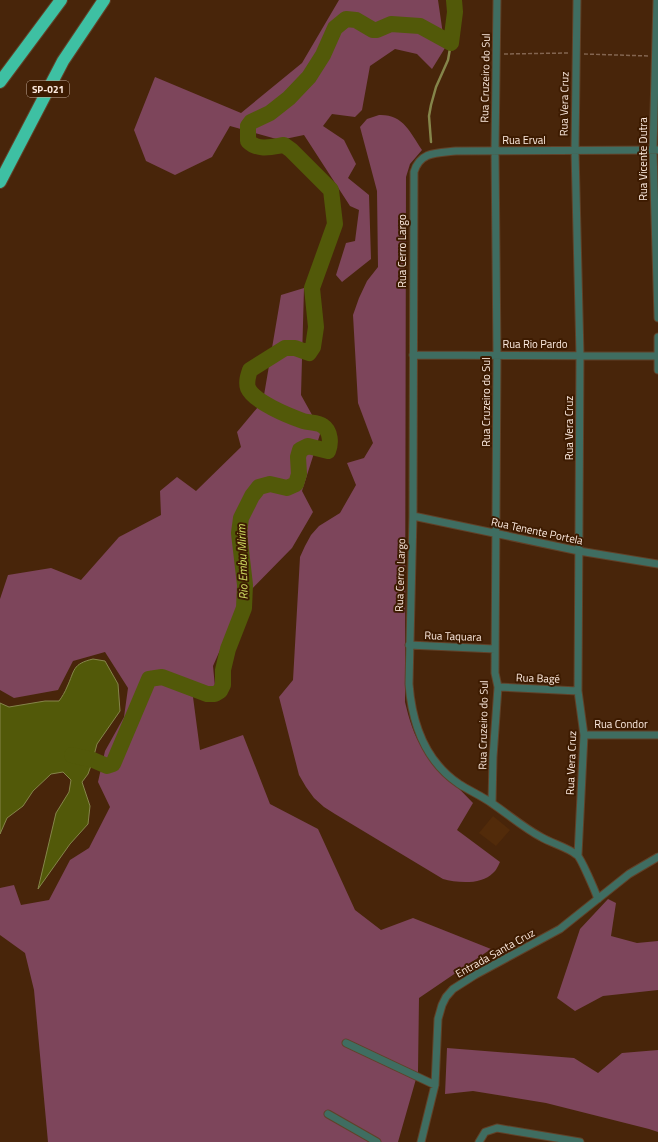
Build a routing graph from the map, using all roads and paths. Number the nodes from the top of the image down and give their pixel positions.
1 (61, 0) edge
2 (104, 0) edge
3 (497, 0) edge
4 (577, 0) edge
5 (657, 0) edge
6 (0, 82) edge
7 (655, 150) edge
8 (494, 151) junction
9 (575, 151) junction
10 (416, 164) joint
11 (0, 182) edge
12 (658, 318) edge
13 (658, 336) edge
14 (413, 355) junction
15 (497, 355) junction
16 (580, 355) junction
17 (658, 356) edge
18 (658, 370) edge
19 (413, 516) junction
20 (496, 534) junction
21 (579, 551) junction
22 (658, 564) edge
23 (409, 645) junction
24 (495, 649) junction
25 (498, 687) junction
26 (578, 690) junction
27 (658, 735) edge
28 (584, 736) junction
29 (492, 803) junction
30 (578, 855) junction
31 (658, 857) edge
32 (598, 899) junction
33 (346, 1043) dead end
34 (435, 1086) junction
35 (328, 1114) dead end
36 (539, 1139) edge
37 (377, 1142) edge
38 (421, 1142) edge
39 (479, 1142) edge
40 (580, 1142) edge

1 - 6 highway
2 - 11 highway, SP-021
3 - 8 street, Rua Cruzeiro do Sul
4 - 9 street, Rua Vera Cruz
5 - 7 street, Rua Vicente Dutra
7 - 9 street, Rua Erval
7 - 12 street, Rua Vicente Dutra
8 - 9 street, Rua Erval
8 - 10 street, Rua Erval
8 - 15 street, Rua Cruzeiro do Sul
9 - 16 street, Rua Vera Cruz
10 - 14 street, Rua Cerro Largo
13 - 17 street
14 - 15 street, Rua Rio Pardo
14 - 19 street, Rua Cerro Largo
15 - 16 street, Rua Rio Pardo
15 - 20 street, Rua Cruzeiro do Sul
16 - 17 street, Rua Rio Pardo
16 - 21 street, Rua Vera Cruz
17 - 18 street
19 - 20 street, Rua Tenente Portela
19 - 23 street, Rua Cerro Largo
20 - 21 street, Rua Tenente Portela
20 - 24 street, Rua Cruzeiro do Sul
21 - 22 street, Rua Tenente Portela
21 - 26 street, Rua Vera Cruz
23 - 24 street, Rua Taquara
23 - 29 street, Rua Cerro Largo
24 - 25 street, Rua Cruzeiro do Sul
25 - 26 street, Rua Bagé
25 - 29 street, Rua Cruzeiro do Sul
26 - 28 street, Rua Vera Cruz
27 - 28 street, Rua Condor
28 - 30 street, Rua Vera Cruz
29 - 30 street, Rua Cerro Largo
30 - 32 street
31 - 32 street, Entrada Santa Cruz
32 - 34 street, Entrada Santa Cruz
33 - 34 street
34 - 38 street, Entrada Santa Cruz
35 - 37 street
36 - 39 street
36 - 40 street

